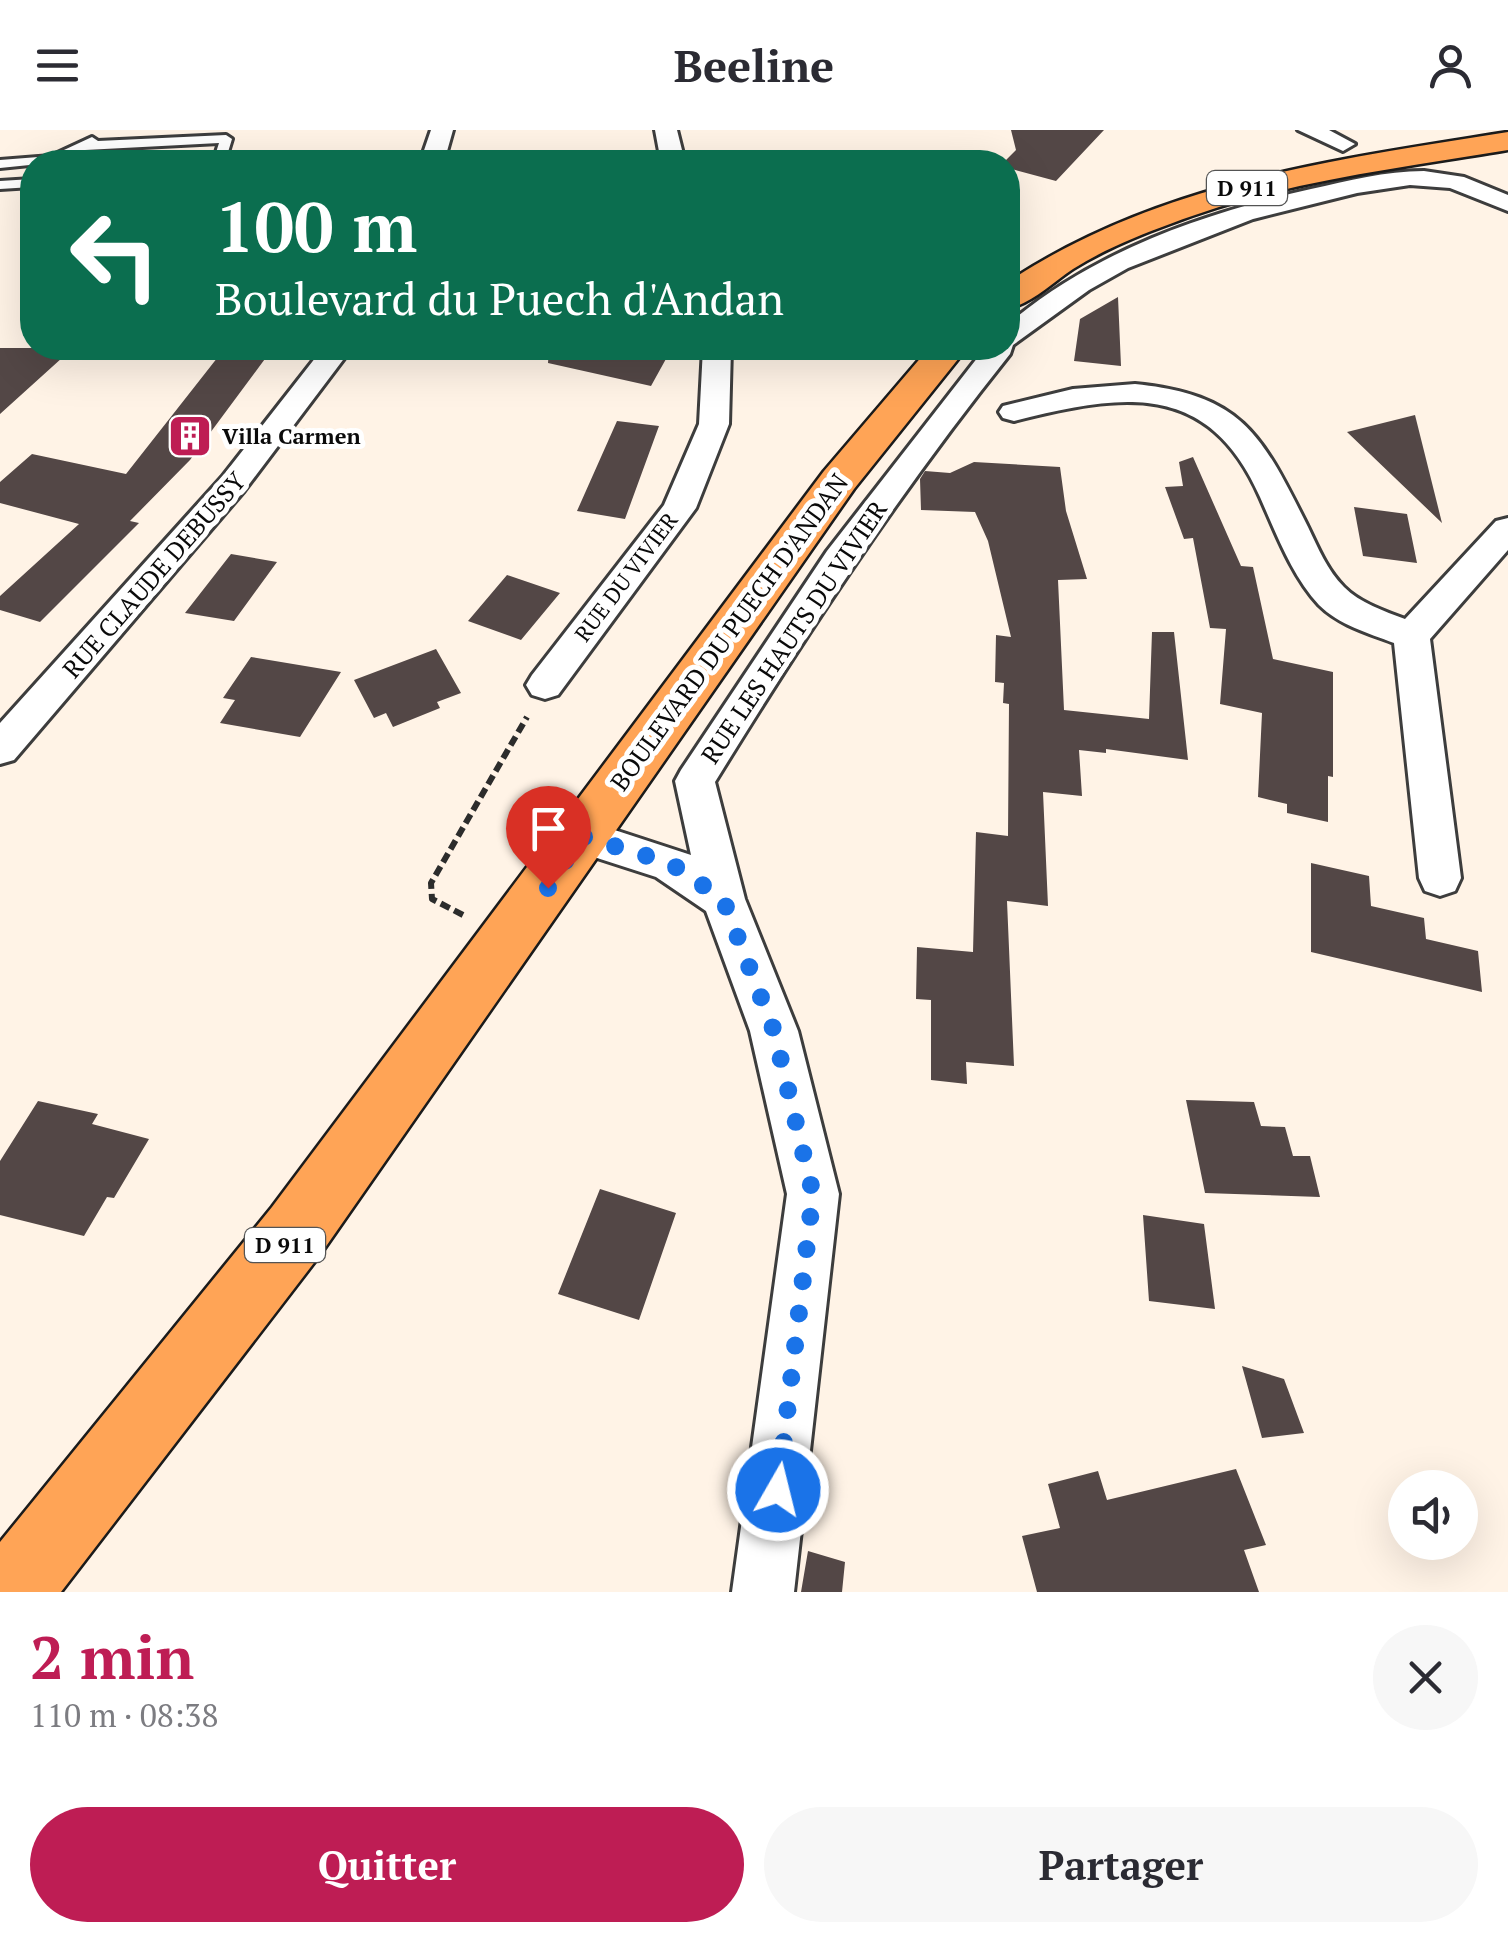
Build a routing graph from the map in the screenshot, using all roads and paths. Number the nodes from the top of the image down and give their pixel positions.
1 (98, 130) edge
2 (1309, 130) edge
3 (1508, 141) edge
4 (1343, 144) dead end
5 (81, 146) junction
6 (74, 150) edge
7 (223, 150) edge
8 (1508, 204) edge
9 (1020, 291) edge
10 (1020, 329) edge
11 (329, 360) edge
12 (717, 360) edge
13 (938, 360) edge
14 (990, 360) edge
15 (965, 388) junction
16 (1014, 412) junction
17 (929, 432) junction
18 (1508, 529) edge
19 (1411, 636) junction
20 (546, 685) dead end
21 (0, 750) edge
22 (581, 836) junction
23 (1440, 878) dead end
24 (723, 899) junction
25 (10, 1592) edge
26 (764, 1592) edge

1 - 5 lane
2 - 4 street
3 - 9 main road, D 911
5 - 6 lane
5 - 7 lane
8 - 10 street
11 - 21 street, RUE CLAUDE DEBUSSY
12 - 20 street, RUE DU VIVIER
13 - 22 main road, BOULEVARD DU PUECH D'ANDAN / D 911
14 - 15 street, RUE LES HAUTS DU VIVIER
15 - 16 street
15 - 17 street, RUE LES HAUTS DU VIVIER
16 - 17 street
16 - 19 street
17 - 24 street, RUE LES HAUTS DU VIVIER
18 - 19 street
19 - 23 street
22 - 24 street
22 - 25 main road, BOULEVARD DU PUECH D'ANDAN / D 911
24 - 26 street, RUE LES HAUTS DU VIVIER

